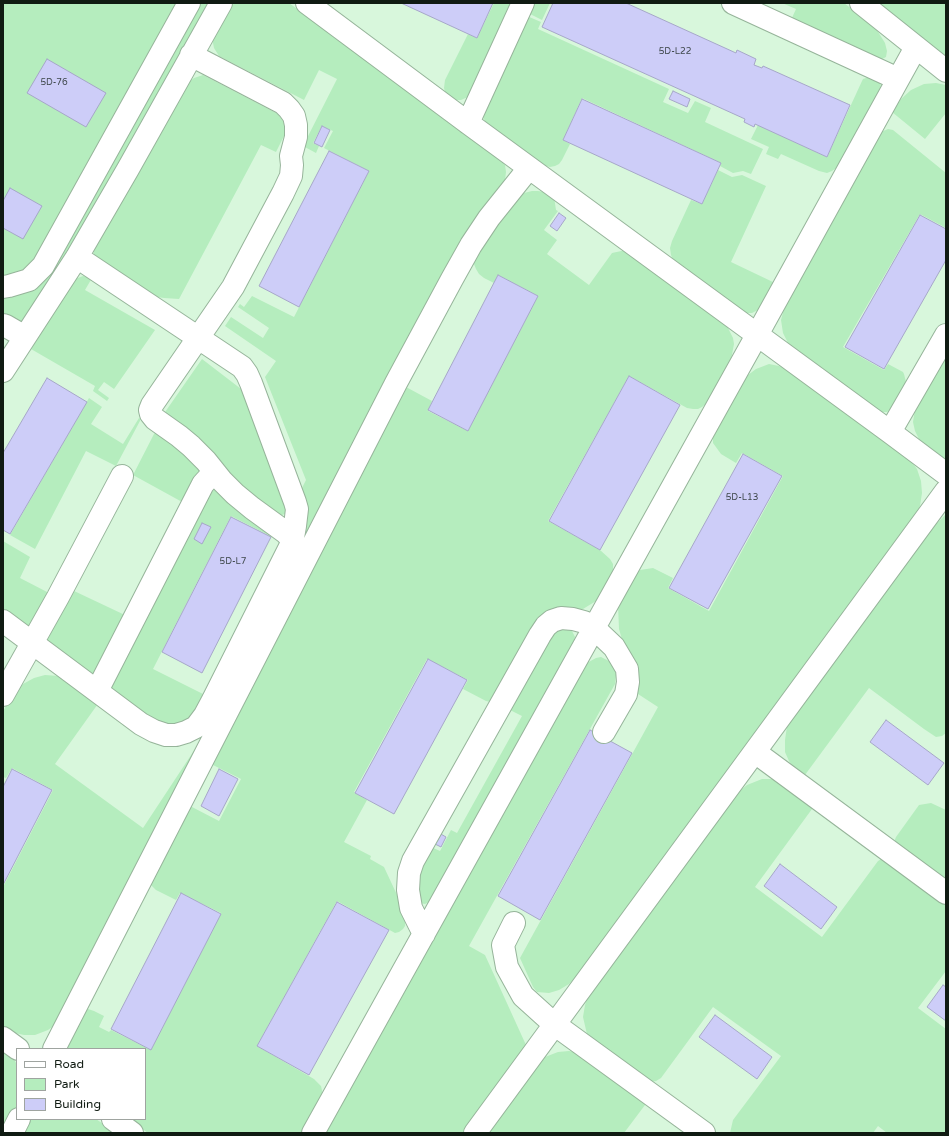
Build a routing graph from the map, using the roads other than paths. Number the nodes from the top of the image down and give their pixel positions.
1 (189, 3) edge
2 (220, 3) edge
3 (306, 3) edge
4 (523, 3) edge
5 (733, 3) edge
6 (861, 3) edge
7 (916, 47) junction
8 (191, 55) junction
9 (946, 71) edge
10 (898, 79) junction
11 (468, 123) junction
12 (529, 168) junction
13 (76, 257) junction
14 (3, 286) edge
15 (3, 325) edge
16 (757, 335) junction
17 (946, 335) edge
18 (25, 337) junction
19 (198, 338) junction
20 (3, 371) edge
21 (890, 432) junction
22 (214, 472) junction
23 (946, 474) edge
24 (122, 476) dead end
25 (946, 491) edge
26 (292, 543) junction
27 (3, 621) edge
28 (594, 628) junction
29 (32, 643) junction
30 (98, 691) junction
31 (3, 695) edge
32 (604, 732) dead end
33 (755, 752) junction
34 (946, 893) edge
35 (514, 923) dead end
36 (424, 934) junction
37 (554, 1024) junction
38 (3, 1038) edge
39 (17, 1048) edge
40 (55, 1048) edge
41 (18, 1120) edge
42 (114, 1120) edge
43 (12, 1133) edge
44 (132, 1133) edge
45 (313, 1133) edge
46 (475, 1133) edge
47 (704, 1133) edge

1 - 14 lane
2 - 8 lane
3 - 11 lane
4 - 11 lane
5 - 10 lane
6 - 7 lane
7 - 9 lane
7 - 10 lane
8 - 13 lane
8 - 19 lane
10 - 16 lane
11 - 12 lane
12 - 16 lane
12 - 40 lane
13 - 18 lane
13 - 19 lane
15 - 18 lane
16 - 21 lane
16 - 28 lane
17 - 21 lane
18 - 20 lane
19 - 22 lane
19 - 26 lane
21 - 23 lane
22 - 26 lane
22 - 30 lane
24 - 29 lane
25 - 33 lane
26 - 30 lane
27 - 29 lane
28 - 32 lane
28 - 36 lane
28 - 36 lane
29 - 30 lane
29 - 31 lane
33 - 34 lane
33 - 37 lane
35 - 37 lane
36 - 45 lane
37 - 46 lane
37 - 47 lane
38 - 39 lane
41 - 43 lane
42 - 44 lane

